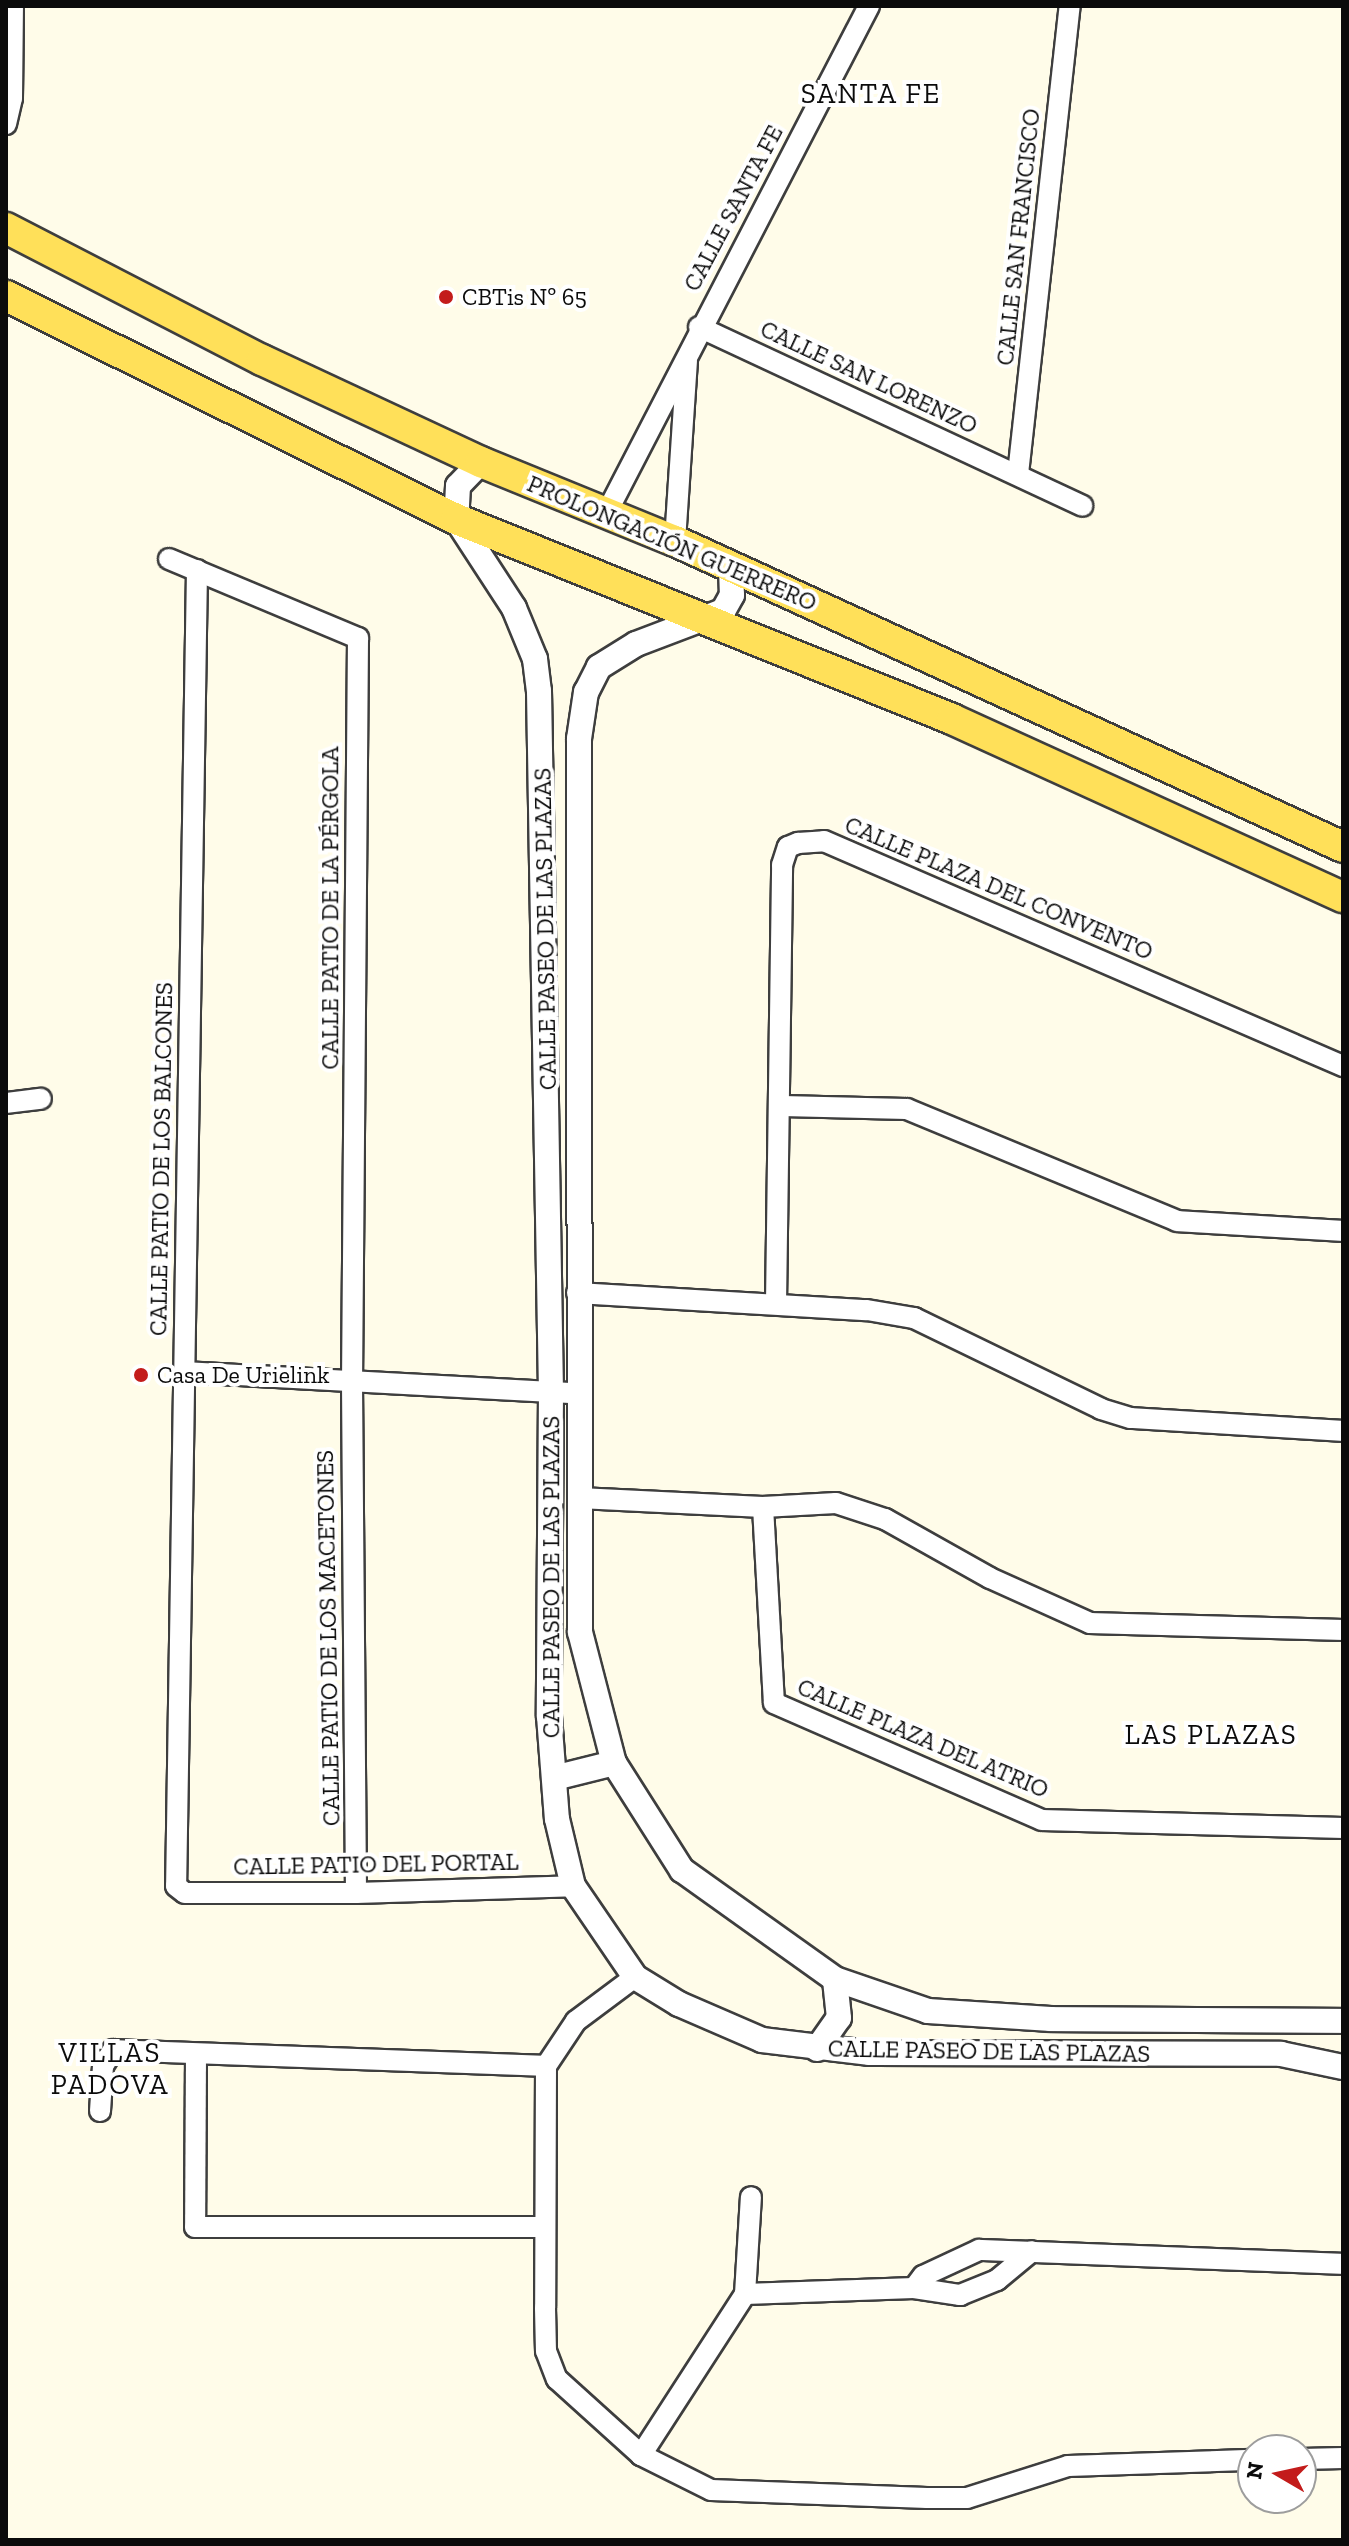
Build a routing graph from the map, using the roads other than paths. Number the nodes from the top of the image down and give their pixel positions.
1 (13, 6) edge
2 (869, 6) edge
3 (1070, 6) edge
4 (9, 100) edge
5 (6, 124) edge
6 (6, 228) edge
7 (7, 297) edge
8 (699, 327) junction
9 (688, 349) junction
10 (481, 462) junction
11 (1018, 474) junction
12 (1082, 506) dead end
13 (607, 512) junction
14 (456, 519) junction
15 (675, 541) junction
16 (169, 559) dead end
17 (731, 568) junction
18 (197, 570) junction
19 (704, 619) junction
20 (1057, 714) junction
21 (1036, 759) junction
22 (1343, 847) edge
23 (1343, 897) edge
24 (1343, 1066) edge
25 (41, 1099) dead end
26 (6, 1103) edge
27 (782, 1106) junction
28 (1343, 1231) edge
29 (577, 1293) junction
30 (776, 1304) junction
31 (184, 1372) junction
32 (352, 1383) junction
33 (551, 1392) junction
34 (578, 1393) junction
35 (1343, 1431) edge
36 (579, 1498) junction
37 (763, 1507) junction
38 (1343, 1630) edge
39 (614, 1763) junction
40 (554, 1778) junction
41 (1343, 1828) edge
42 (573, 1886) junction
43 (181, 1891) joint
44 (356, 1893) junction
45 (635, 1977) junction
46 (835, 1979) junction
47 (1343, 2021) edge
48 (817, 2049) junction
49 (196, 2054) junction
50 (546, 2066) junction
51 (1343, 2067) edge
52 (100, 2111) dead end
53 (751, 2197) dead end
54 (545, 2227) junction
55 (1032, 2251) junction
56 (1343, 2264) edge
57 (914, 2288) junction
58 (745, 2294) junction
59 (641, 2455) junction
60 (1343, 2458) edge
61 (1317, 2459) edge
62 (1237, 2461) edge

1 - 4 street
2 - 8 street, CALLE SANTA FE
3 - 11 street, CALLE SAN FRANCISCO
4 - 5 street
6 - 10 main road, PROLONGACIÓN GUERRERO
7 - 14 main road
8 - 9 street, CALLE SANTA FE
8 - 11 street, CALLE SAN LORENZO
9 - 13 street, CALLE SANTA FE
9 - 15 street, CALLE SANTA FE
10 - 13 main road, PROLONGACIÓN GUERRERO
10 - 14 street
11 - 12 street, CALLE SAN LORENZO
13 - 15 main road, PROLONGACIÓN GUERRERO
14 - 19 main road
14 - 33 street, CALLE PASEO DE LAS PLAZAS
15 - 17 main road, PROLONGACIÓN GUERRERO
16 - 18 street, CALLE PATIO DE LA PÉRGOLA
17 - 19 street, CALLE PASEO DE LAS PLAZAS
17 - 20 main road, PROLONGACIÓN GUERRERO
18 - 31 street, CALLE PATIO DE LOS BALCONES
18 - 32 street, CALLE PATIO DE LA PÉRGOLA
19 - 21 main road
19 - 29 street, CALLE PASEO DE LAS PLAZAS
20 - 21 main road
20 - 22 main road, PROLONGACIÓN GUERRERO
21 - 23 main road
24 - 27 street, CALLE PLAZA DEL CONVENTO
25 - 26 street
27 - 28 street
27 - 30 street, CALLE PLAZA DEL CONVENTO
29 - 30 street
29 - 34 street, CALLE PASEO DE LAS PLAZAS
30 - 35 street
31 - 32 street
31 - 43 street, CALLE PATIO DE LOS BALCONES
32 - 33 street
32 - 44 street, CALLE PATIO DE LOS MACETONES
33 - 34 street
33 - 40 street, CALLE PASEO DE LAS PLAZAS
34 - 36 street, CALLE PASEO DE LAS PLAZAS
36 - 37 street
36 - 39 street, CALLE PASEO DE LAS PLAZAS
37 - 38 street
37 - 41 street, CALLE PLAZA DEL ATRIO
39 - 40 street
39 - 46 street, CALLE PASEO DE LAS PLAZAS
40 - 42 street, CALLE PASEO DE LAS PLAZAS
42 - 44 street, CALLE PATIO DEL PORTAL
42 - 45 street, CALLE PASEO DE LAS PLAZAS
43 - 44 street, CALLE PATIO DEL PORTAL
45 - 48 street, CALLE PASEO DE LAS PLAZAS
45 - 50 street
46 - 47 street, CALLE PASEO DE LAS PLAZAS
46 - 48 street
48 - 51 street, CALLE PASEO DE LAS PLAZAS
49 - 50 street
49 - 52 street
49 - 54 street
50 - 54 street
53 - 58 street
54 - 59 street
55 - 56 street
55 - 57 street
55 - 57 street
57 - 58 street
58 - 59 street
59 - 62 street
60 - 61 street

